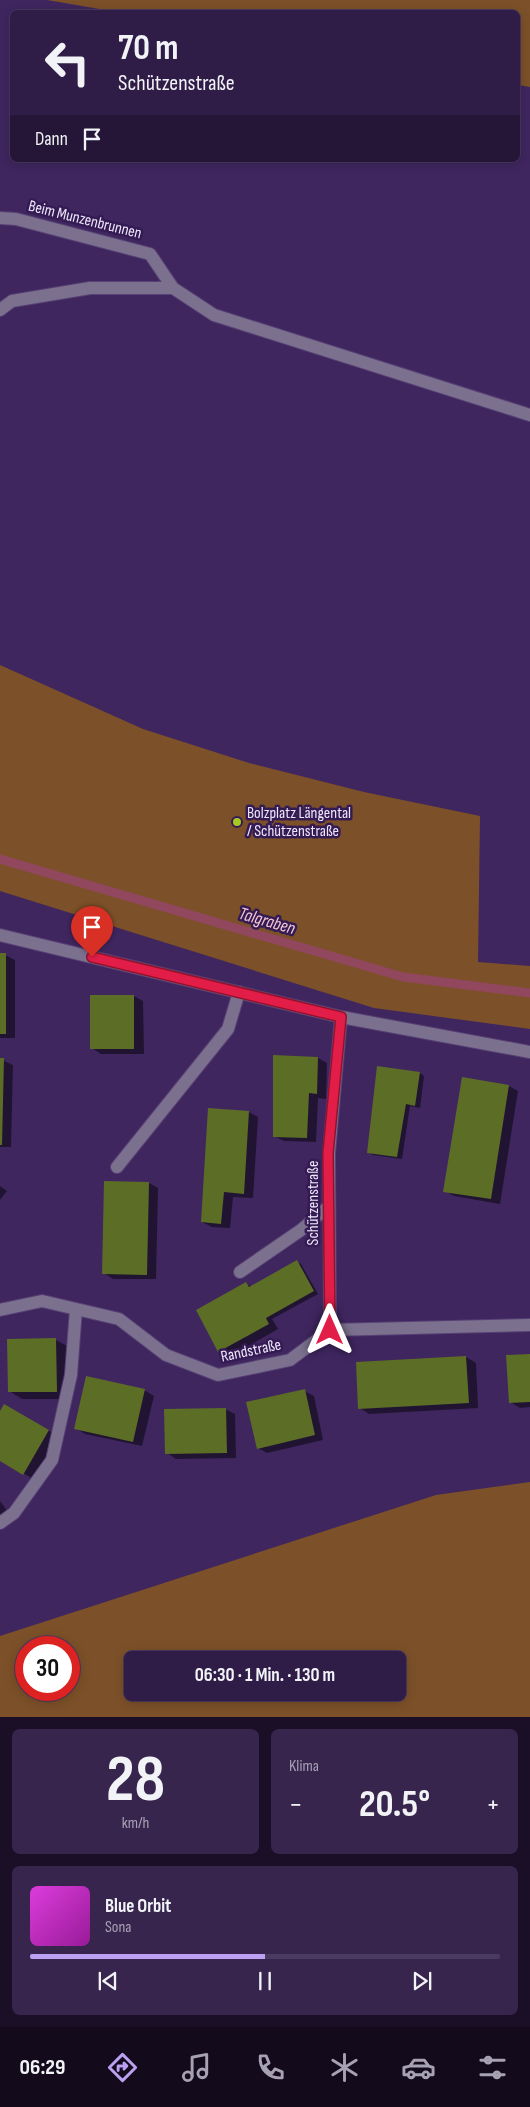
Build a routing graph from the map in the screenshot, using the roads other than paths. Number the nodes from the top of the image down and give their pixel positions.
1 (0, 218) edge
2 (173, 288) junction
3 (0, 310) edge
4 (530, 415) edge
5 (0, 936) edge
6 (239, 992) junction
7 (341, 1017) junction
8 (530, 1052) edge
9 (117, 1167) dead end
10 (329, 1206) junction
11 (240, 1272) dead end
12 (76, 1309) junction
13 (0, 1310) edge
14 (530, 1325) edge
15 (330, 1330) junction
16 (0, 1523) edge

1 - 2 street, Beim Munzenbrunnen
2 - 3 street
2 - 4 street
5 - 6 street
6 - 7 street
6 - 9 street
7 - 8 street
7 - 10 street, Schützenstraße
10 - 11 street
10 - 15 street, Schützenstraße
12 - 13 street, Randstraße
12 - 15 street, Randstraße
12 - 16 street
14 - 15 street

